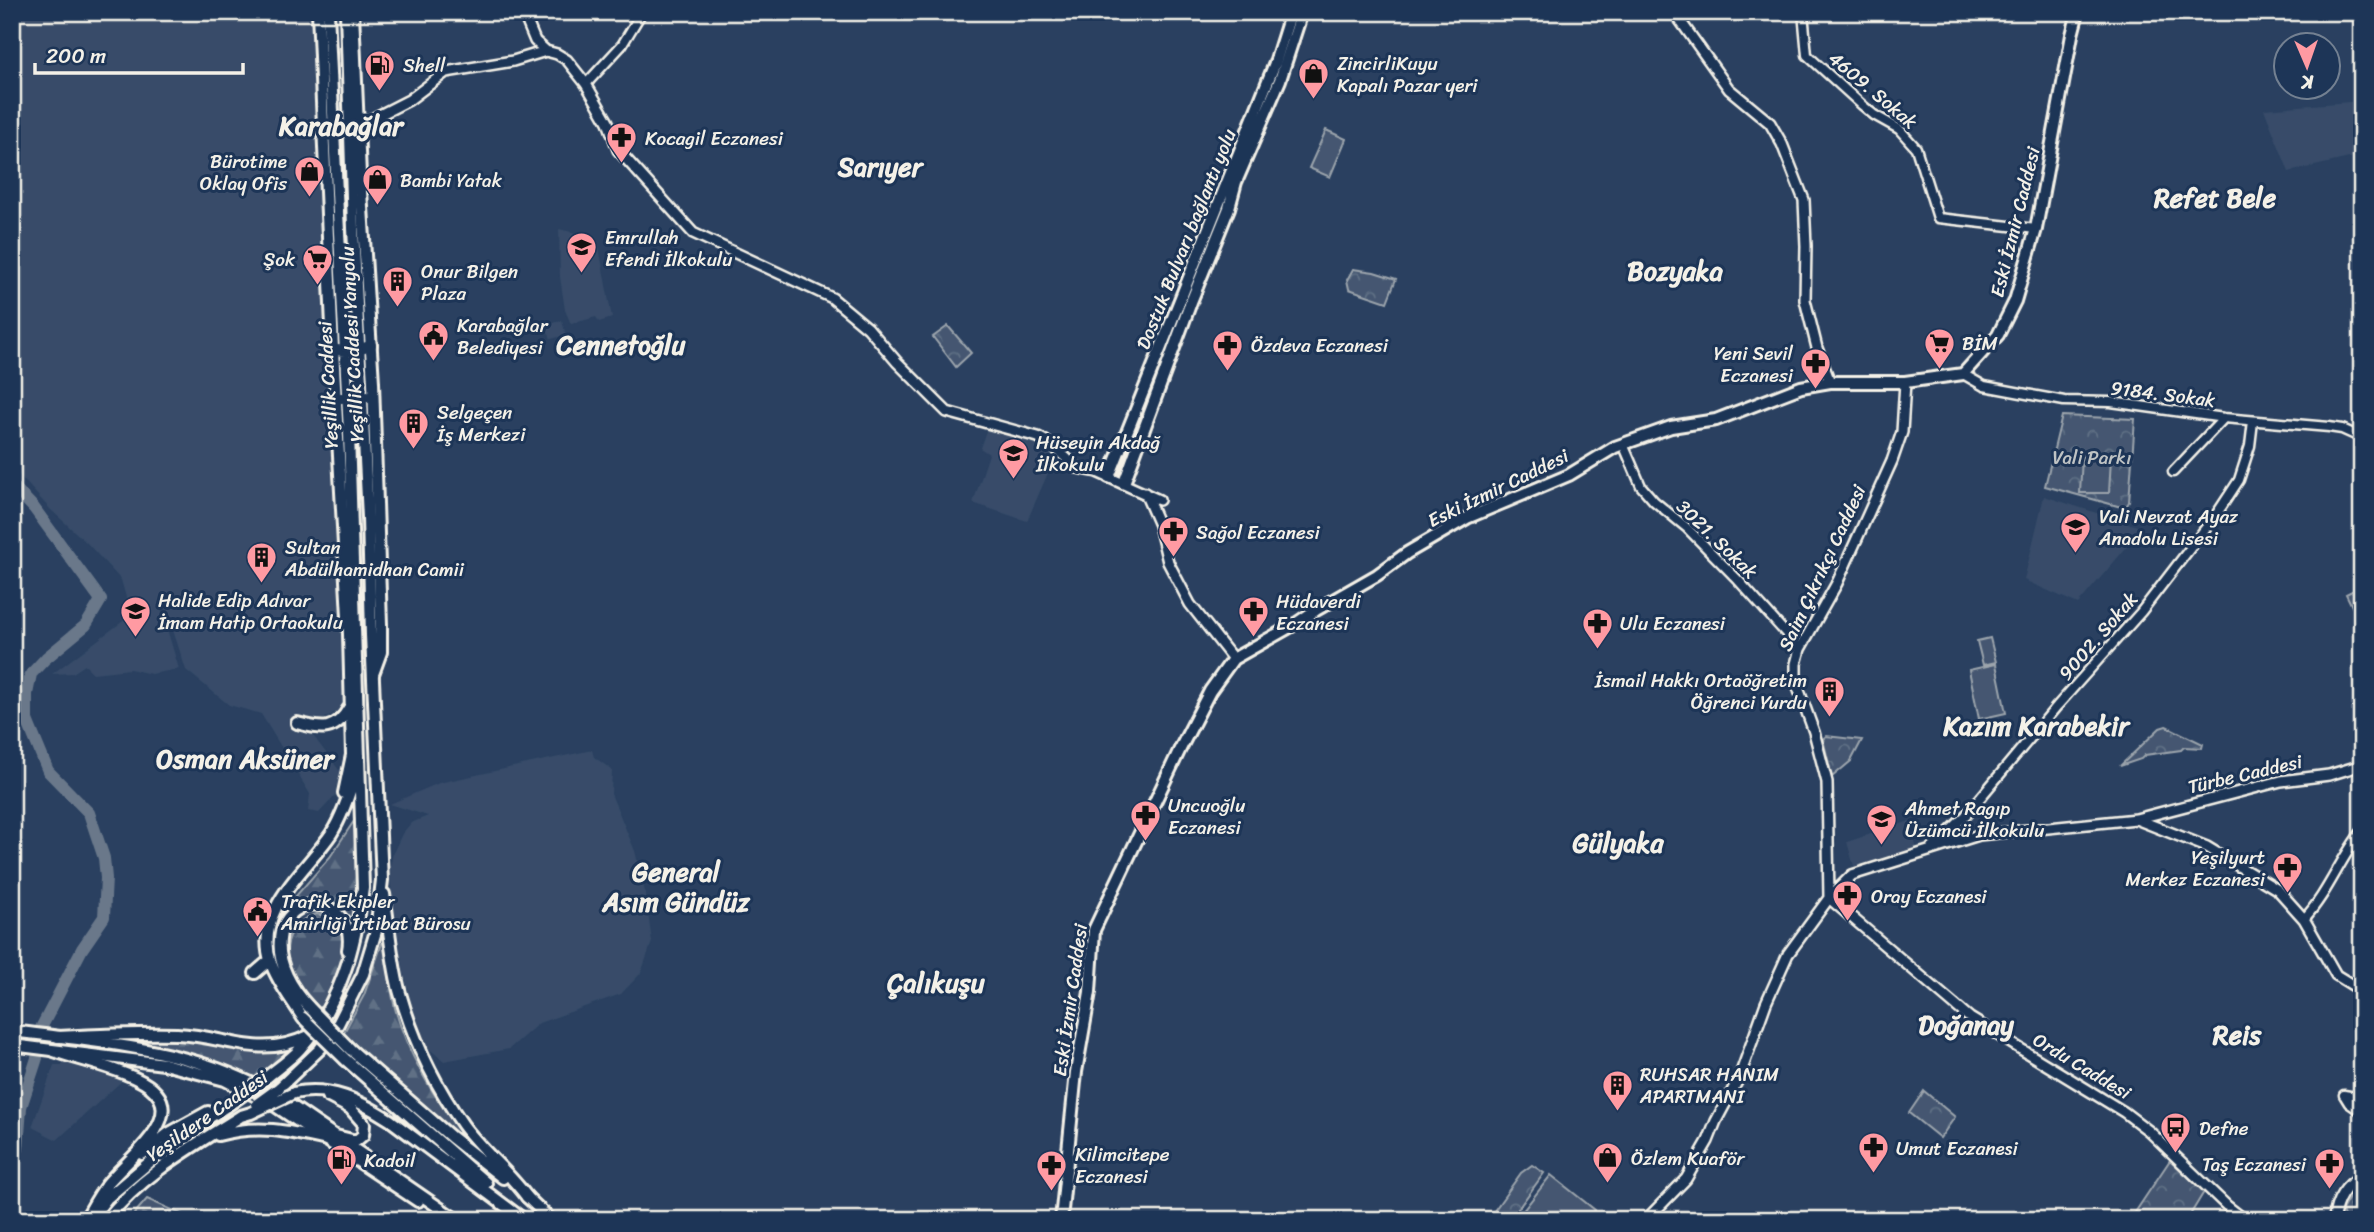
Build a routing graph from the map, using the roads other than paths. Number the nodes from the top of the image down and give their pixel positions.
1 (318, 12) edge
2 (328, 12) edge
3 (346, 12) edge
4 (353, 12) edge
5 (523, 12) edge
6 (642, 12) edge
7 (1291, 12) edge
8 (1302, 12) edge
9 (1674, 12) edge
10 (1803, 12) edge
11 (2078, 12) edge
12 (546, 51) junction
13 (586, 84) junction
14 (358, 126) junction
15 (2035, 229) junction
16 (371, 345) junction
17 (338, 350) junction
18 (359, 351) junction
19 (1963, 374) junction
20 (1830, 382) junction
21 (1905, 382) junction
22 (367, 397) junction
23 (341, 398) junction
24 (2224, 418) junction
25 (2253, 421) junction
26 (2362, 438) edge
27 (1623, 444) junction
28 (2172, 472) dead end
29 (1109, 477) junction
30 (1124, 483) junction
31 (1145, 493) junction
32 (1159, 500) dead end
33 (1800, 649) junction
34 (1233, 659) junction
35 (350, 706) junction
36 (297, 723) dead end
37 (377, 756) joint
38 (360, 757) junction
39 (2362, 765) edge
40 (2136, 819) junction
41 (2362, 831) edge
42 (1930, 850) junction
43 (316, 854) junction
44 (382, 880) junction
45 (1829, 898) junction
46 (2304, 919) junction
47 (270, 960) junction
48 (255, 973) dead end
49 (342, 980) junction
50 (2362, 991) edge
51 (306, 1013) junction
52 (12, 1031) edge
53 (312, 1034) junction
54 (58, 1037) junction
55 (12, 1045) edge
56 (54, 1051) junction
57 (348, 1055) junction
58 (315, 1090) junction
59 (2362, 1098) edge
60 (234, 1101) junction
61 (2362, 1112) edge
62 (241, 1116) junction
63 (331, 1138) junction
64 (205, 1139) junction
65 (123, 1168) junction
66 (2362, 1176) edge
67 (527, 1197) junction
68 (88, 1220) edge
69 (106, 1220) edge
70 (446, 1220) edge
71 (457, 1220) edge
72 (526, 1220) edge
73 (551, 1220) edge
74 (1061, 1220) edge
75 (1646, 1220) edge
76 (2245, 1220) edge
77 (2334, 1220) edge

1 - 17 main road, Yeşillik Caddesi Yanyolu
2 - 17 main road, Yeşillik Caddesi
3 - 18 main road, Yeşillik Caddesi
4 - 14 main road, Yeşillik Caddesi Yanyolu
5 - 12 main road
6 - 13 street
7 - 29 main road, Dostuk Bulvarı bağlantı yolu
8 - 30 main road, Dostuk Bulvarı bağlantı yolu
9 - 20 main road
10 - 15 street, 4609. Sokak
11 - 15 main road, Eski İzmir Caddesi
12 - 13 main road
12 - 14 main road
13 - 29 main road
14 - 16 main road, Yeşillik Caddesi Yanyolu
15 - 19 main road, Eski İzmir Caddesi
16 - 18 main road
16 - 22 main road, Yeşillik Caddesi Yanyolu
17 - 18 main road
17 - 23 main road, Yeşillik Caddesi
18 - 22 main road, Yeşillik Caddesi
19 - 21 main road, Eski İzmir Caddesi
19 - 24 street, 9184. Sokak
20 - 21 main road, Eski İzmir Caddesi
20 - 27 main road, Eski İzmir Caddesi
21 - 33 main road, Saim Çıkrıkçı Caddesi
22 - 23 main road
22 - 37 main road, Yeşillik Caddesi
23 - 35 main road, Yeşillik Caddesi Yanyolu
23 - 38 main road, Yeşillik Caddesi
24 - 25 street, 9184. Sokak
24 - 28 street
25 - 26 street, 9184. Sokak
25 - 42 street, 9002. Sokak
27 - 33 street, 3021. Sokak
27 - 34 main road, Eski İzmir Caddesi
29 - 30 main road
30 - 31 main road
31 - 32 main road
31 - 34 main road
33 - 45 main road, Saim Çıkrıkçı Caddesi
34 - 74 main road, Eski İzmir Caddesi
35 - 36 main road
35 - 43 main road, Yeşillik Caddesi Yanyolu
37 - 44 main road, Yeşildere Caddesi
38 - 43 main road
38 - 49 main road, Yeşildere Caddesi
39 - 40 main road, Türbe Caddesi
40 - 42 main road, Türbe Caddesi
40 - 46 main road
41 - 46 street
42 - 45 main road, Türbe Caddesi
43 - 47 main road
44 - 62 main road, Yeşildere Caddesi, bridge
44 - 67 main road
45 - 75 main road
45 - 76 main road, Ordu Caddesi
46 - 50 main road
47 - 48 main road
47 - 51 main road
49 - 51 main road
49 - 53 main road, Yeşildere Caddesi
51 - 57 main road, bridge
52 - 54 main road
53 - 54 main road
53 - 60 main road, Yeşildere Caddesi, bridge
54 - 63 main road
55 - 56 main road
56 - 63 main road
56 - 65 main road
57 - 67 main road
57 - 72 main road
58 - 62 main road, bridge
58 - 63 main road
58 - 72 main road
59 - 61 street
60 - 65 main road
60 - 68 main road, Yeşildere Caddesi
62 - 64 main road, Yeşildere Caddesi
63 - 64 main road
63 - 70 main road
63 - 71 main road
64 - 69 main road, Yeşildere Caddesi
65 - 68 main road
66 - 77 main road
67 - 73 main road

